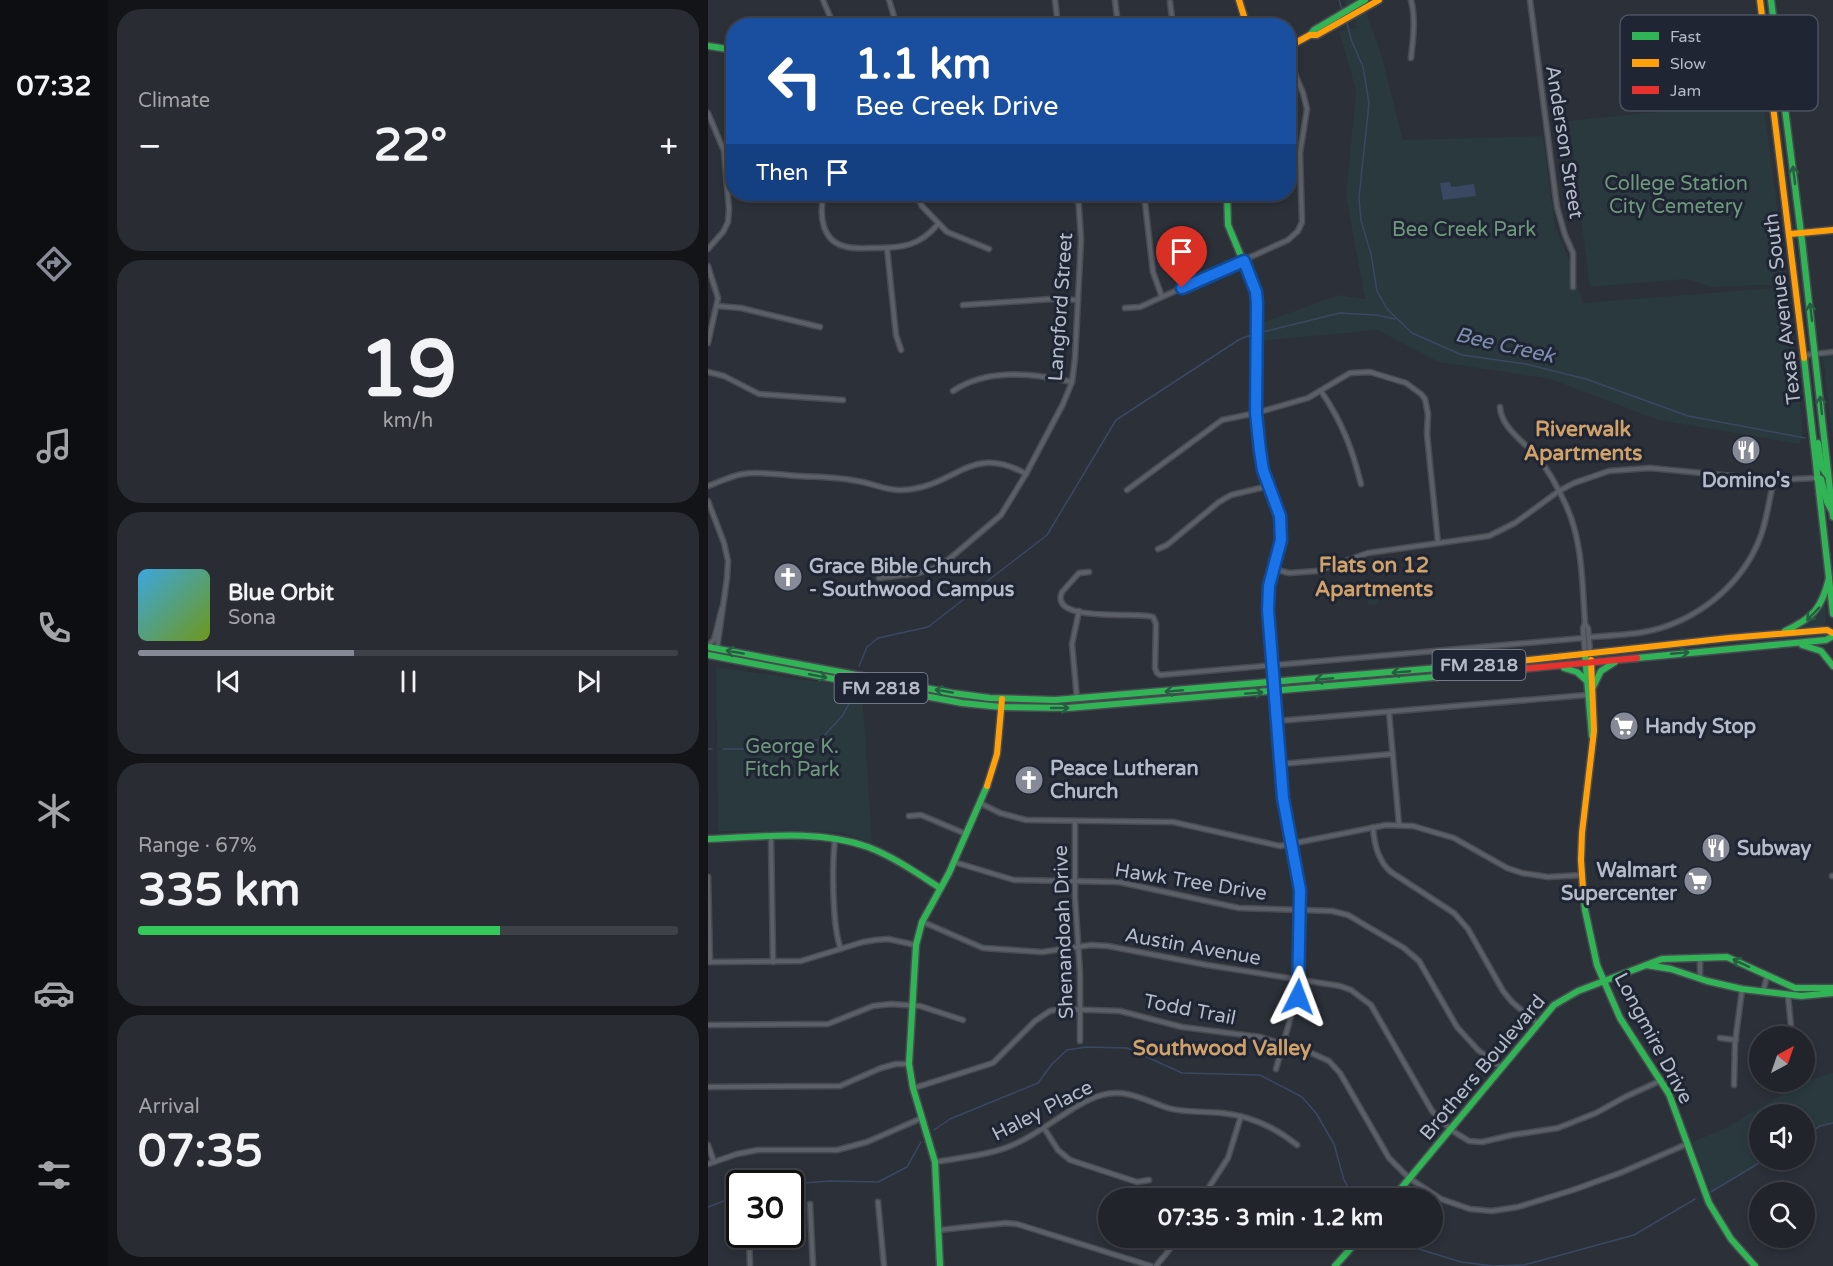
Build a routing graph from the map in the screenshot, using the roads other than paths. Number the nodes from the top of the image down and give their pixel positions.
1 (824, 0) edge
2 (889, 0) edge
3 (1055, 0) edge
4 (1115, 0) edge
5 (1239, 0) edge
6 (1365, 0) edge
7 (1378, 0) edge
8 (1411, 0) edge
9 (1530, 0) edge
10 (1760, 0) edge
11 (1771, 0) edge
12 (1170, 2) dead end
13 (1762, 15) edge
14 (1773, 15) edge
15 (831, 18) edge
16 (895, 18) edge
17 (1057, 18) edge
18 (1117, 18) edge
19 (1172, 18) edge
20 (1245, 18) edge
21 (1310, 35) junction
22 (1296, 43) edge
23 (708, 46) edge
24 (726, 49) edge
25 (1411, 58) dead end
26 (1296, 76) edge
27 (1774, 111) edge
28 (1786, 111) edge
29 (708, 112) edge
30 (726, 175) edge
31 (728, 201) edge
32 (823, 201) edge
33 (920, 201) edge
34 (1078, 201) edge
35 (1145, 201) edge
36 (1227, 201) edge
37 (938, 224) junction
38 (1833, 230) edge
39 (1801, 233) junction
40 (1790, 234) junction
41 (887, 248) junction
42 (708, 249) edge
43 (989, 249) dead end
44 (1244, 261) junction
45 (708, 266) edge
46 (1573, 287) dead end
47 (1162, 297) junction
48 (1078, 300) junction
49 (963, 305) dead end
50 (717, 306) junction
51 (1125, 308) dead end
52 (820, 327) dead end
53 (708, 343) edge
54 (901, 350) dead end
55 (1833, 352) edge
56 (1815, 354) junction
57 (1804, 355) junction
58 (708, 372) edge
59 (1072, 382) junction
60 (1321, 390) junction
61 (952, 391) dead end
62 (843, 400) dead end
63 (1500, 407) dead end
64 (1256, 413) junction
65 (1813, 436) junction
66 (1026, 474) junction
67 (1828, 476) junction
68 (1817, 478) junction
69 (1774, 480) junction
70 (1362, 484) dead end
71 (708, 486) edge
72 (1269, 486) junction
73 (1127, 490) dead end
74 (1559, 491) junction
75 (708, 501) edge
76 (1832, 511) edge
77 (1833, 518) edge
78 (1438, 543) junction
79 (1158, 549) dead end
80 (906, 563) dead end
81 (1273, 569) junction
82 (1089, 572) dead end
83 (907, 575) junction
84 (879, 578) dead end
85 (1829, 578) junction
86 (722, 608) junction
87 (1079, 611) junction
88 (1833, 614) edge
89 (1779, 634) junction
90 (1833, 634) edge
91 (1586, 638) junction
92 (1792, 643) junction
93 (708, 646) edge
94 (717, 649) junction
95 (708, 654) edge
96 (1588, 655) junction
97 (1622, 659) junction
98 (1588, 662) junction
99 (1273, 665) junction
100 (1833, 666) edge
101 (1550, 667) junction
102 (1587, 681) junction
103 (1274, 683) junction
104 (1593, 687) junction
105 (1275, 691) junction
106 (1588, 695) junction
107 (1002, 699) junction
108 (1077, 700) junction
109 (1001, 707) junction
110 (1389, 712) junction
111 (1277, 721) junction
112 (1593, 736) junction
113 (1392, 754) junction
114 (1281, 764) junction
115 (980, 803) junction
116 (909, 816) dead end
117 (1075, 822) junction
118 (1398, 825) junction
119 (1372, 827) junction
120 (966, 834) junction
121 (771, 838) junction
122 (708, 839) edge
123 (836, 840) junction
124 (1292, 844) junction
125 (954, 862) junction
126 (1581, 875) junction
127 (708, 877) edge
128 (1075, 881) junction
129 (940, 888) junction
130 (1299, 910) junction
131 (922, 922) junction
132 (916, 945) junction
133 (1079, 947) junction
134 (841, 949) junction
135 (1700, 957) junction
136 (709, 962) edge
137 (773, 962) junction
138 (1646, 965) junction
139 (1767, 976) junction
140 (1299, 979) junction
141 (1700, 979) junction
142 (1604, 981) junction
143 (1833, 987) edge
144 (1742, 989) junction
145 (1763, 992) junction
146 (1833, 993) edge
147 (1788, 996) junction
148 (911, 1005) junction
149 (1080, 1010) junction
150 (963, 1020) dead end
151 (1538, 1024) junction
152 (708, 1025) edge
153 (1791, 1026) edge
154 (1720, 1038) dead end
155 (1736, 1040) junction
156 (1080, 1041) dead end
157 (1283, 1044) junction
158 (909, 1064) junction
159 (1502, 1068) junction
160 (1276, 1069) dead end
161 (1662, 1080) junction
162 (1734, 1085) dead end
163 (708, 1087) edge
164 (913, 1088) junction
165 (1241, 1116) junction
166 (922, 1118) junction
167 (1044, 1128) junction
168 (1451, 1130) junction
169 (1297, 1144) dead end
170 (1687, 1144) junction
171 (708, 1145) edge
172 (714, 1162) junction
173 (935, 1162) junction
174 (708, 1164) edge
175 (1409, 1178) junction
176 (1149, 1180) dead end
177 (1208, 1188) edge
178 (1401, 1188) edge
179 (878, 1202) dead end
180 (810, 1204) dead end
181 (938, 1230) junction
182 (749, 1248) edge
183 (1171, 1248) edge
184 (1351, 1248) edge
185 (750, 1266) edge
186 (813, 1266) edge
187 (884, 1266) edge
188 (940, 1266) edge
189 (1151, 1266) edge
190 (1156, 1266) edge
191 (1335, 1266) edge
192 (1755, 1266) edge

1 - 15 street
2 - 16 street
3 - 17 street
4 - 18 street
5 - 20 main road
6 - 21 main road
7 - 21 main road
8 - 25 street
9 - 46 street, Anderson Street
10 - 13 main road, Texas Avenue South
11 - 14 main road, Texas Avenue South
12 - 19 street
21 - 22 main road
23 - 24 main road
26 - 44 street
27 - 40 main road, Texas Avenue South
39 -> 28 main road, Texas Avenue South
29 - 30 street
31 - 42 street
32 - 41 street
33 - 37 street
34 - 48 street, Langford Street
35 - 47 street
36 - 44 main road
37 - 41 street
37 - 43 street
38 - 39 main road
39 - 40 main road
56 -> 39 main road, Texas Avenue South
40 - 57 main road, Texas Avenue South
41 - 54 street
44 - 47 street
44 - 64 main road
45 - 50 street
47 - 51 street
48 - 49 street
48 - 59 street, Langford Street
50 - 52 street
50 - 53 street
55 - 56 street
56 - 57 street
67 -> 56 main road, Texas Avenue South
57 - 65 main road, Texas Avenue South
58 - 62 street
59 - 61 street
59 - 66 street, Langford Street
60 - 64 street
60 - 70 street
60 - 78 street
63 - 74 street, Longmire Drive
64 - 72 main road
64 - 73 street
65 - 67 main road
65 - 68 main road, Texas Avenue South
66 - 71 street
66 - 83 street, Langford Street
67 - 76 main road, Texas Avenue South
68 - 69 street
68 - 76 main road
68 - 85 main road, Texas Avenue South
69 - 74 street
69 - 91 street
72 - 79 street
72 - 81 main road
74 - 78 street
74 - 91 street, Longmire Drive
75 - 86 street
76 - 77 main road, Texas Avenue South
78 - 81 street
80 - 83 street
81 - 99 main road
82 - 87 street
83 - 84 street, Langford Street
85 - 88 main road, Texas Avenue South
85 -> 89 main road
86 - 93 street
86 - 94 street
87 - 99 street
87 - 108 street
89 - 90 main road, FM 2818
89 - 96 main road, FM 2818
90 - 92 main road, FM 2818
91 - 96 street, Longmire Drive
91 - 99 street
97 -> 92 main road, FM 2818
92 - 100 main road
93 - 94 main road, FM 2818
94 - 95 main road
107 -> 94 main road, FM 2818
95 -> 109 main road, FM 2818
96 - 98 main road, Longmire Drive
96 -> 103 main road, FM 2818
97 - 98 main road, FM 2818
97 - 104 main road
98 - 101 main road, FM 2818
98 - 102 main road, Longmire Drive
98 - 104 main road, Longmire Drive
99 - 103 main road
101 - 102 main road
101 - 105 main road, FM 2818
102 - 106 main road, Longmire Drive
103 - 105 main road
103 -> 108 main road, FM 2818
104 - 112 main road, Longmire Drive
109 -> 105 main road, FM 2818
105 - 111 street
106 - 110 street
106 - 112 main road, Longmire Drive
107 - 108 main road, FM 2818
107 - 109 main road
109 - 115 main road
110 - 111 street
110 - 113 street
111 - 114 street
112 - 126 main road, Longmire Drive
113 - 114 street
113 - 118 street
114 - 124 street
115 - 117 street
115 - 120 main road
116 - 120 street
117 - 124 street
117 - 128 street, Shenandoah Drive
118 - 119 street
118 - 126 street
119 - 124 street
119 - 151 street
120 - 125 main road
121 - 122 main road
121 - 123 main road
121 - 137 street
123 - 129 main road
123 - 134 street
124 - 130 street
125 - 128 street, Hawk Tree Drive
125 - 129 main road
126 - 142 main road, Longmire Drive
127 - 136 street
128 - 130 street, Hawk Tree Drive
128 - 133 street, Shenandoah Drive
129 - 131 main road
130 - 140 street
130 - 159 street, Hawk Tree Drive
131 - 132 main road
131 - 133 street, Austin Avenue
132 - 134 street
132 - 148 main road
133 - 140 street, Austin Avenue
133 - 149 street, Shenandoah Drive
134 - 137 street
135 - 138 main road, Brothers Boulevard
139 -> 135 main road, Brothers Boulevard
135 - 141 street
136 - 137 street
138 - 141 main road
138 - 142 main road, Brothers Boulevard
139 - 143 main road, Brothers Boulevard
139 - 145 street
140 - 157 street
140 - 168 street, Austin Avenue
141 - 144 main road
142 - 151 main road, Brothers Boulevard
142 - 161 main road, Longmire Drive
144 - 145 main road
144 - 155 street
145 - 147 main road
146 - 147 main road
147 - 153 street
148 - 150 street
148 - 152 street
148 - 158 main road
149 - 156 street, Shenandoah Drive
149 - 157 street, Todd Trail
149 - 164 street, Todd Trail
151 - 159 main road, Brothers Boulevard
154 - 155 street
155 - 162 street
157 - 160 street
157 - 175 street, Todd Trail
158 - 163 street
158 - 164 main road
159 - 168 main road, Brothers Boulevard
161 - 168 street, Austin Avenue
161 - 170 main road, Longmire Drive
164 - 166 main road
165 - 167 street, Haley Place
165 - 169 street, Haley Place
165 - 177 street
166 - 172 street
166 - 173 main road
167 - 173 street, Haley Place
167 - 176 street
168 - 175 main road, Brothers Boulevard
170 - 175 street, Todd Trail
170 - 192 main road, Longmire Drive
171 - 172 street
172 - 174 street
173 - 181 main road
175 - 178 main road, Brothers Boulevard
179 - 187 street
180 - 186 street
181 - 188 main road
181 - 189 street
182 - 185 street
183 - 190 street
184 - 191 main road

